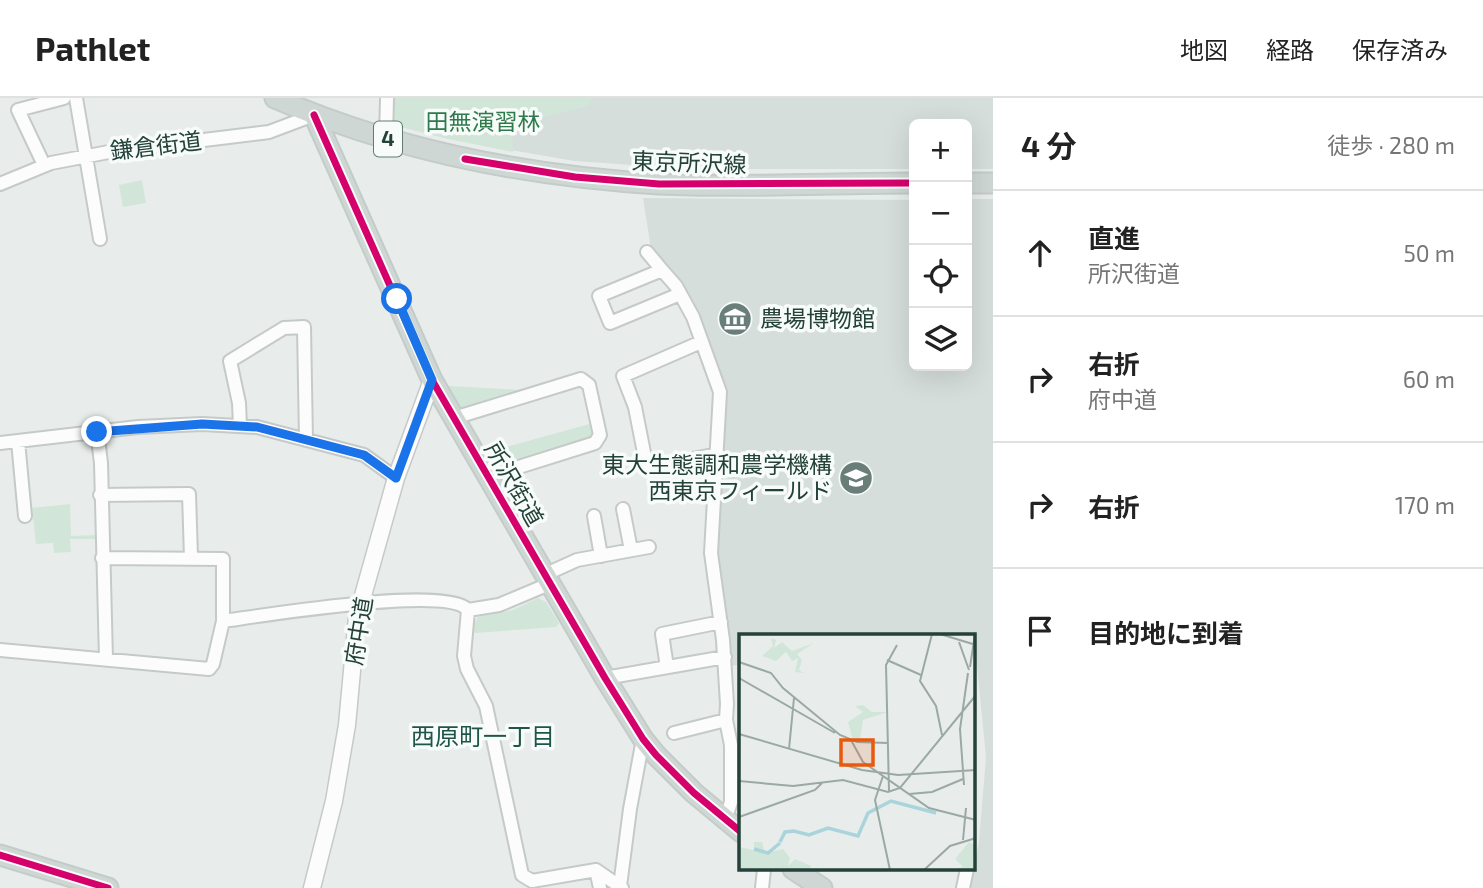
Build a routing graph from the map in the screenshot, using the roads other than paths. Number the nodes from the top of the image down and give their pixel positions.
1 (64, 98) edge
2 (76, 98) edge
3 (275, 98) edge
4 (387, 98) edge
5 (312, 106) edge
6 (386, 139) junction
7 (87, 156) junction
8 (44, 165) junction
9 (909, 183) edge
10 (972, 183) edge
11 (993, 183) edge
12 (0, 184) edge
13 (100, 239) dead end
14 (647, 252) dead end
15 (662, 270) junction
16 (680, 293) junction
17 (701, 342) junction
18 (432, 380) junction
19 (453, 418) junction
20 (240, 426) junction
21 (97, 432) junction
22 (306, 440) junction
23 (18, 441) junction
24 (0, 443) edge
25 (718, 454) junction
26 (487, 477) junction
27 (396, 478) junction
28 (100, 495) junction
29 (623, 509) dead end
30 (25, 516) dead end
31 (594, 516) dead end
32 (649, 547) dead end
33 (631, 550) junction
34 (601, 556) junction
35 (191, 557) junction
36 (102, 558) junction
37 (547, 580) junction
38 (361, 602) junction
39 (468, 611) junction
40 (223, 621) junction
41 (721, 622) junction
42 (0, 650) edge
43 (725, 657) junction
44 (106, 659) junction
45 (667, 667) junction
46 (605, 678) junction
47 (739, 702) edge
48 (727, 704) junction
49 (726, 720) junction
50 (674, 733) dead end
51 (643, 739) junction
52 (736, 745) edge
53 (733, 826) edge
54 (0, 855) edge
55 (596, 870) junction
56 (764, 870) edge
57 (795, 870) edge
58 (967, 870) edge
59 (621, 887) edge
60 (108, 888) edge
61 (312, 888) edge
62 (600, 888) edge
63 (762, 888) edge
64 (822, 888) edge
65 (963, 888) edge

1 - 8 street
2 - 7 street
3 - 5 main road, 4
4 - 6 street
5 - 6 main road, 東京所沢線 / 4
5 - 7 street, 鎌倉街道
5 - 18 main road, 所沢街道
6 - 9 main road, 東京所沢線 / 4
7 - 8 street, 鎌倉街道
7 - 13 street
8 - 12 street, 鎌倉街道
10 - 11 main road
14 - 15 street
15 - 16 street
15 - 16 street
16 - 17 street
17 - 25 street
17 - 25 street
18 - 19 main road, 所沢街道
18 - 27 street, 府中道
19 - 26 main road, 所沢街道
19 - 26 street
20 - 21 street
20 - 22 street
20 - 22 street
21 - 23 street
21 - 28 street
22 - 27 street
23 - 24 street
23 - 30 street
25 - 41 street
26 - 37 main road, 所沢街道
27 - 38 street, 府中道
28 - 35 street
28 - 36 street
29 - 33 street
31 - 34 street
32 - 33 street
33 - 34 street
34 - 37 street
35 - 36 street
35 - 40 street
36 - 44 street
37 - 39 street
37 - 46 main road, 所沢街道
38 - 39 street
38 - 40 street
38 - 61 street, 府中道
39 - 55 street
40 - 44 street
41 - 43 street
41 - 45 street
42 - 44 street
43 - 45 street
43 - 48 street
45 - 46 street
46 - 51 main road, 所沢街道
47 - 48 street
48 - 49 street
49 - 50 street
49 - 52 street
51 - 53 main road, 所沢街道
51 - 59 street
52 - 53 street
54 - 60 main road
55 - 59 street
55 - 62 street
56 - 63 street
57 - 64 main road
58 - 65 street

